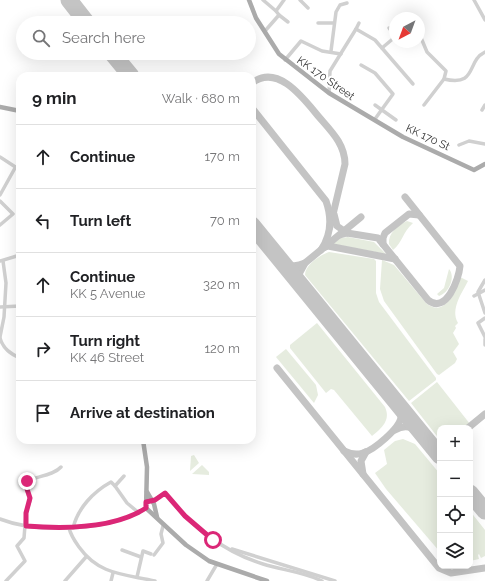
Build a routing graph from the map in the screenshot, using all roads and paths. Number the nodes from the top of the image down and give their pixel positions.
1 (249, 0) edge
2 (263, 0) edge
3 (284, 0) edge
4 (300, 0) edge
5 (474, 0) edge
6 (347, 3) dead end
7 (308, 8) dead end
8 (277, 13) junction
9 (255, 16) edge
10 (256, 18) edge
11 (485, 20) edge
12 (288, 22) dead end
13 (318, 23) dead end
14 (334, 23) junction
15 (359, 23) dead end
16 (356, 29) junction
17 (265, 31) junction
18 (389, 42) edge
19 (425, 47) edge
20 (382, 48) junction
21 (331, 51) junction
22 (485, 52) edge
23 (340, 54) junction
24 (285, 60) junction
25 (361, 66) dead end
26 (444, 79) junction
27 (413, 84) dead end
28 (329, 93) junction
29 (376, 105) dead end
30 (424, 105) dead end
31 (485, 105) edge
32 (0, 107) edge
33 (381, 109) junction
34 (16, 110) edge
35 (482, 110) dead end
36 (375, 119) junction
37 (396, 120) dead end
38 (485, 144) edge
39 (459, 145) dead end
40 (0, 157) edge
41 (485, 164) edge
42 (15, 168) joint
43 (0, 195) edge
44 (0, 201) edge
45 (0, 225) edge
46 (16, 256) edge
47 (1, 261) edge
48 (485, 280) edge
49 (485, 290) edge
50 (478, 292) junction
51 (474, 296) dead end
52 (16, 306) edge
53 (2, 307) edge
54 (485, 313) edge
55 (485, 318) edge
56 (0, 338) edge
57 (485, 338) edge
58 (485, 345) edge
59 (16, 356) edge
60 (143, 444) edge
61 (61, 467) dead end
62 (124, 476) dead end
63 (115, 486) junction
64 (147, 492) junction
65 (152, 501) junction
66 (154, 506) junction
67 (146, 507) junction
68 (139, 513) junction
69 (0, 520) edge
70 (158, 521) junction
71 (26, 526) junction
72 (163, 526) junction
73 (71, 528) junction
74 (222, 545) junction
75 (122, 550) dead end
76 (86, 557) junction
77 (141, 557) junction
78 (217, 564) junction
79 (113, 573) junction
80 (137, 577) junction
81 (255, 579) edge
82 (148, 580) edge
83 (6, 581) edge
84 (65, 581) edge
85 (111, 581) edge
86 (156, 581) edge
87 (207, 581) edge
88 (267, 581) edge
89 (322, 581) edge
90 (336, 581) edge

1 - 9 main road, KK 170 Street
2 - 8 street
3 - 8 street
4 - 7 street
5 - 11 street
6 - 14 street
8 - 12 street
8 - 17 street
10 - 17 main road, KK 170 Street
13 - 14 street
14 - 21 street
15 - 16 street
16 - 20 street
16 - 23 street
17 - 24 main road, KK 170 Street
18 - 20 street
19 - 26 street
20 - 27 street
21 - 23 street
21 - 24 street
22 - 26 street
23 - 28 street
24 - 28 main road, KK 170 Street
25 - 33 street
26 - 30 street
28 - 36 main road, KK 170 Street
29 - 33 street
31 - 35 street
32 - 34 main road
33 - 36 street
33 - 37 street
36 - 41 main road, KK 170 St
38 - 39 street
40 - 42 street
42 - 43 street
44 - 45 street
46 - 47 street
47 - 53 street
48 - 50 street
49 - 50 street
50 - 51 street
50 - 54 street
52 - 53 street
53 - 56 street
55 - 57 street
56 - 59 street
57 - 58 street
60 - 64 main road
61 - 71 street
62 - 63 street
63 - 68 street
63 - 73 street
64 - 65 main road
64 - 67 main road
65 - 66 main road
65 - 67 main road
65 - 74 street
66 - 67 main road
66 - 70 main road
67 - 68 street
67 - 70 main road
68 - 73 street
69 - 71 street
70 - 72 main road
71 - 73 street
71 - 83 street
72 - 77 street
72 - 78 main road
73 - 76 street
74 - 89 street
74 - 90 street
75 - 77 street
76 - 79 street
76 - 84 street
77 - 80 street
78 - 81 main road
78 - 87 street
79 - 80 street
79 - 85 street
80 - 82 street
81 - 88 main road
82 - 86 street

